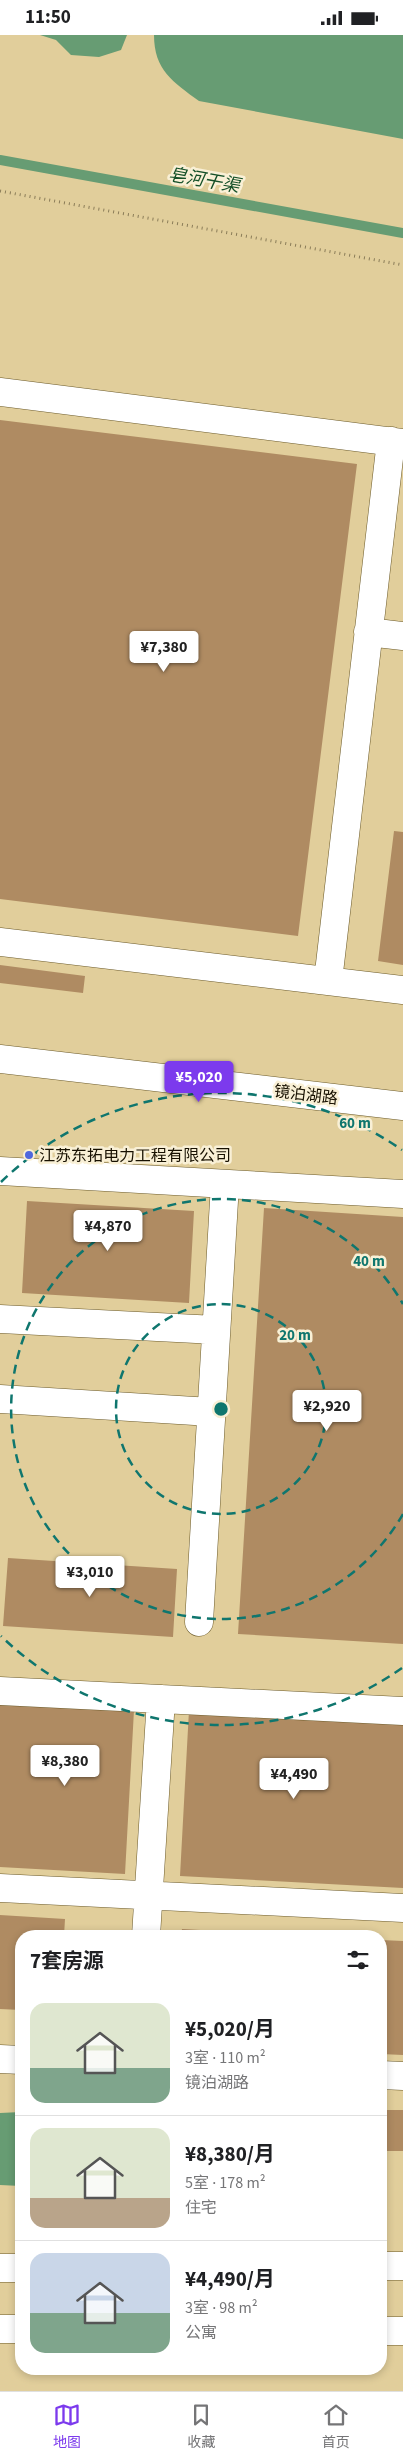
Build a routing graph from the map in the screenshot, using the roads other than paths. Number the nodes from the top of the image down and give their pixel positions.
1 (0, 392) edge
2 (397, 442) edge
3 (368, 633) junction
4 (403, 636) edge
5 (0, 943) edge
6 (328, 981) junction
7 (403, 990) edge
8 (0, 1059) edge
9 (403, 1106) edge
10 (0, 1171) edge
11 (225, 1184) junction
12 (403, 1194) edge
13 (0, 1319) edge
14 (216, 1330) junction
15 (0, 1399) edge
16 (211, 1412) junction
17 (199, 1622) dead end
18 (0, 1691) edge
19 (161, 1699) junction
20 (403, 1711) edge
21 (0, 1887) edge
22 (148, 1895) junction
23 (403, 1908) edge
24 (146, 1930) edge
25 (0, 2059) edge
26 (15, 2060) edge
27 (387, 2075) edge
28 (403, 2076) edge
29 (387, 2266) edge
30 (403, 2266) edge
31 (0, 2268) edge
32 (15, 2268) edge
33 (0, 2329) edge
34 (15, 2329) edge
35 (387, 2331) edge
36 (403, 2331) edge

1 - 2 street
2 - 3 street
3 - 4 street
3 - 6 street
5 - 6 street
6 - 7 street
8 - 9 street, 镜泊湖路
10 - 11 street
11 - 12 street
11 - 14 street
13 - 14 street
14 - 16 street
15 - 16 street
16 - 17 street
18 - 19 street
19 - 20 street
19 - 22 street
21 - 22 street
22 - 23 street
22 - 24 street
25 - 26 street
27 - 28 street
29 - 30 street
31 - 32 street
33 - 34 street
35 - 36 street

